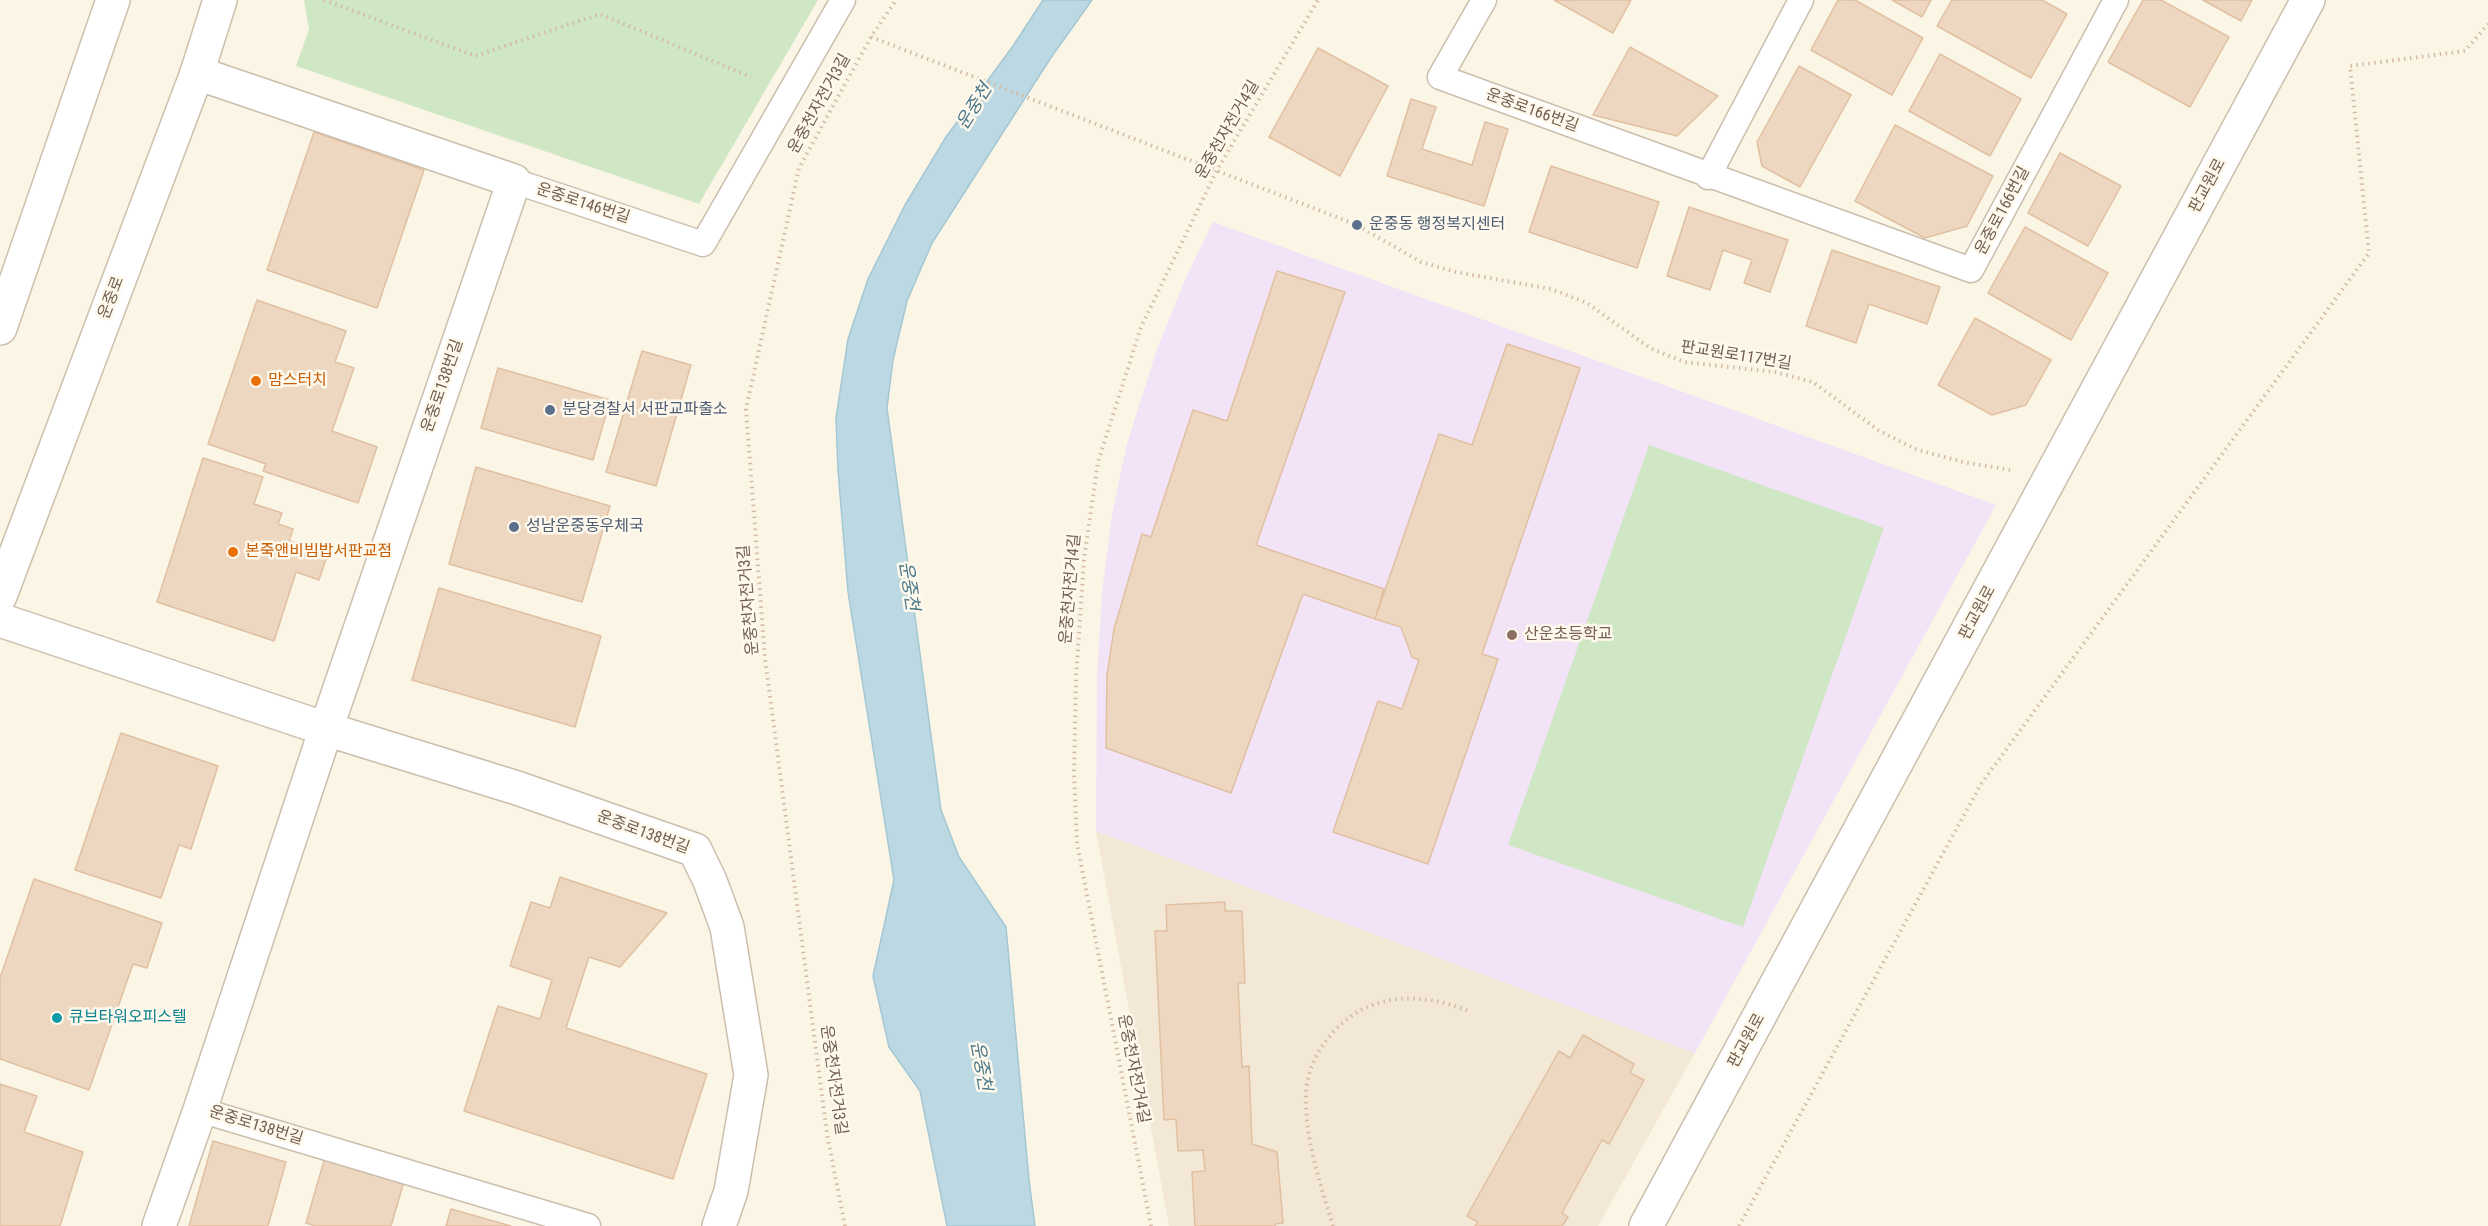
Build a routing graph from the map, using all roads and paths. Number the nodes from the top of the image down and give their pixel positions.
1 (113, 0) edge
2 (220, 0) edge
3 (324, 0) edge
4 (843, 0) edge
5 (896, 0) edge
6 (1318, 0) edge
7 (1484, 0) edge
8 (1801, 0) edge
9 (2116, 0) edge
10 (2308, 0) edge
11 (2488, 24) edge
12 (871, 37) junction
13 (197, 73) junction
14 (751, 76) dead end
15 (1217, 170) junction
16 (1708, 177) junction
17 (514, 180) junction
18 (0, 328) edge
19 (2018, 472) dead end
20 (0, 596) edge
21 (0, 620) edge
22 (326, 729) junction
23 (1471, 1012) dead end
24 (201, 1110) junction
25 (159, 1226) edge
26 (588, 1226) edge
27 (719, 1226) edge
28 (845, 1226) edge
29 (1151, 1226) edge
30 (1333, 1226) edge
31 (1646, 1226) edge
32 (1739, 1226) edge

1 - 18 street
2 - 13 street, 운중로
3 - 14 path
4 - 17 lane, 운중로146번길
5 - 12 path, 운중천자전거3길
6 - 15 path, 운중천자전거4길
7 - 16 lane, 운중로166번길
8 - 16 lane
9 - 16 lane, 운중로166번길
10 - 31 street, 판교원로
11 - 32 path
12 - 15 path, 판교원로117번길
12 - 28 path, 운중천자전거3길
13 - 17 street, 운중로146번길
13 - 20 street, 운중로
15 - 19 path, 판교원로117번길
15 - 29 path, 운중천자전거4길
17 - 22 street, 운중로138번길
21 - 22 street, 운중로138번길
22 - 24 street, 운중로138번길
22 - 27 street, 운중로138번길
23 - 30 path
24 - 25 street, 운중로138번길
24 - 26 lane, 운중로138번길

